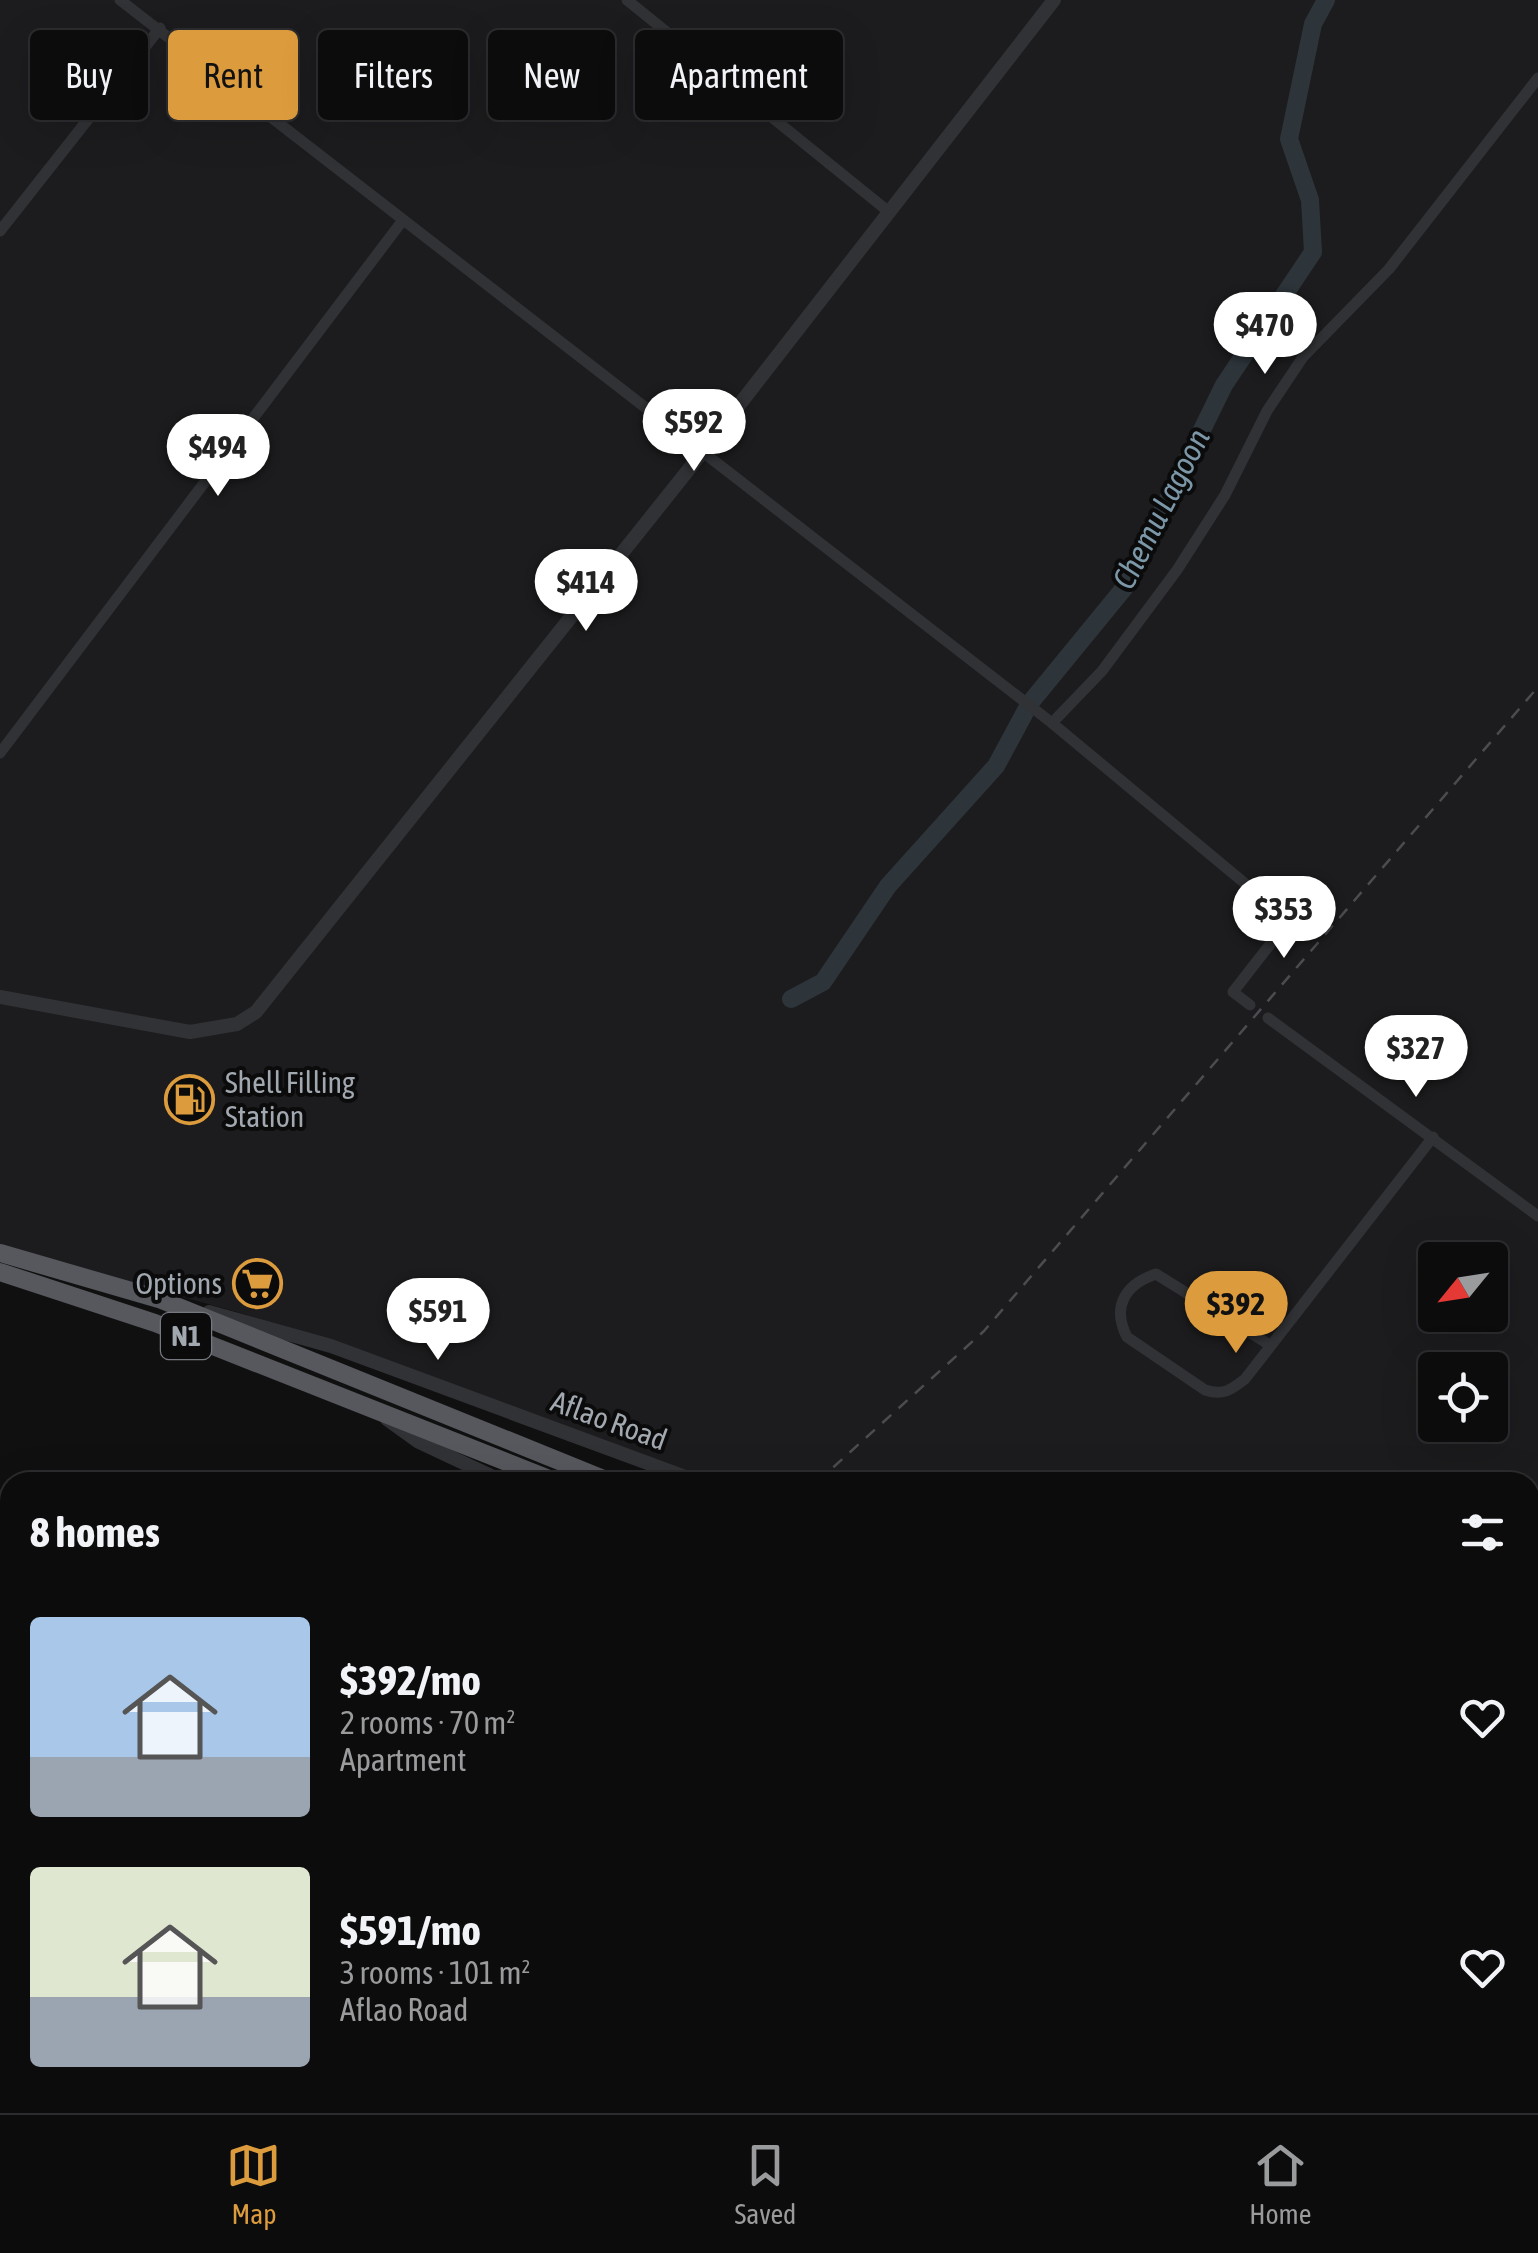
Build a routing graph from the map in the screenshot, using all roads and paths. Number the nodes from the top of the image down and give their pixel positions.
1 (120, 0) edge
2 (627, 0) edge
3 (1054, 0) edge
4 (160, 28) junction
5 (1538, 78) edge
6 (889, 212) junction
7 (403, 220) junction
8 (0, 231) edge
9 (702, 454) junction
10 (1052, 723) junction
11 (0, 754) edge
12 (0, 997) edge
13 (1250, 1005) dead end
14 (1268, 1018) dead end
15 (1433, 1138) junction
16 (1538, 1216) edge
17 (0, 1254) edge
18 (0, 1272) edge
19 (159, 1299) junction
20 (1270, 1345) junction
21 (370, 1407) junction
22 (483, 1472) edge
23 (532, 1472) edge
24 (586, 1472) edge
25 (672, 1472) edge

1 - 4 street
2 - 6 street
3 - 6 street
4 - 7 street
4 - 8 street
5 - 10 street
6 - 9 street
7 - 9 street
7 - 11 street
9 - 10 street
9 - 12 street
10 - 13 street
14 - 15 street
15 - 16 street
15 - 20 street
17 - 19 highway, Aflao Road / N1
18 - 21 highway, N1
19 - 24 highway, Aflao Road / N1
19 - 25 street, Aflao Road / N1
20 - 20 street
21 - 22 street
21 - 23 highway, N1

